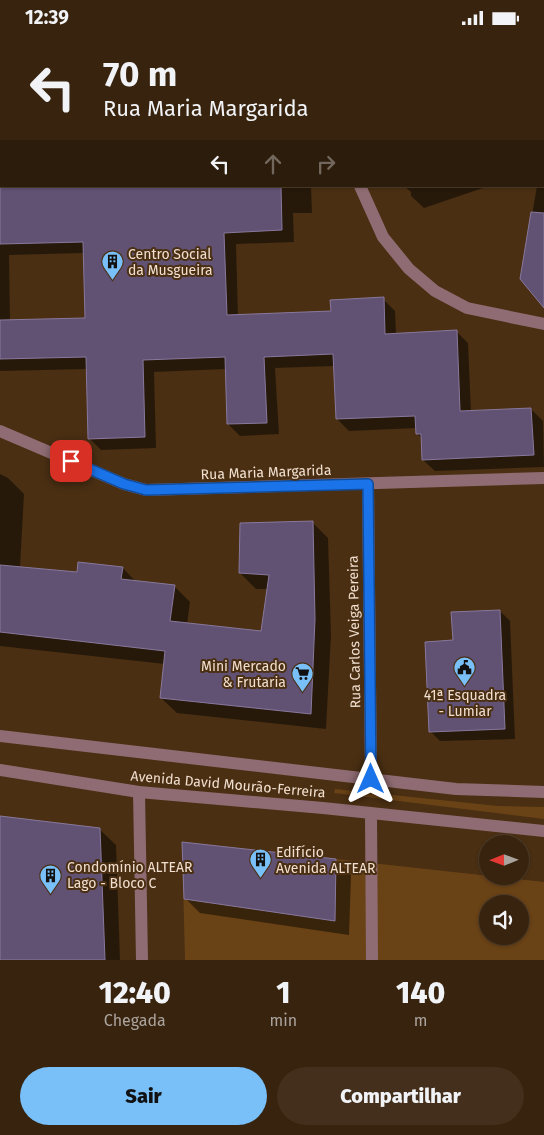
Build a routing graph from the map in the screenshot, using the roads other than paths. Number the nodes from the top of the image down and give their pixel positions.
1 (360, 187) edge
2 (544, 324) edge
3 (0, 431) edge
4 (544, 478) edge
5 (368, 484) junction
6 (0, 736) edge
7 (0, 770) edge
8 (371, 779) junction
9 (139, 792) junction
10 (544, 792) edge
11 (371, 814) junction
12 (544, 831) edge
13 (142, 960) edge
14 (372, 960) edge

1 - 2 street
3 - 5 street, Rua Maria Margarida
4 - 5 street, Rua Maria Margarida
5 - 8 street, Rua Carlos Veiga Pereira
6 - 8 street, Avenida David Mourão-Ferreira
7 - 9 street, Avenida David Mourão-Ferreira
8 - 10 street, Avenida David Mourão-Ferreira
9 - 11 street, Avenida David Mourão-Ferreira
9 - 13 street
11 - 12 street, Avenida David Mourão-Ferreira
11 - 14 street

